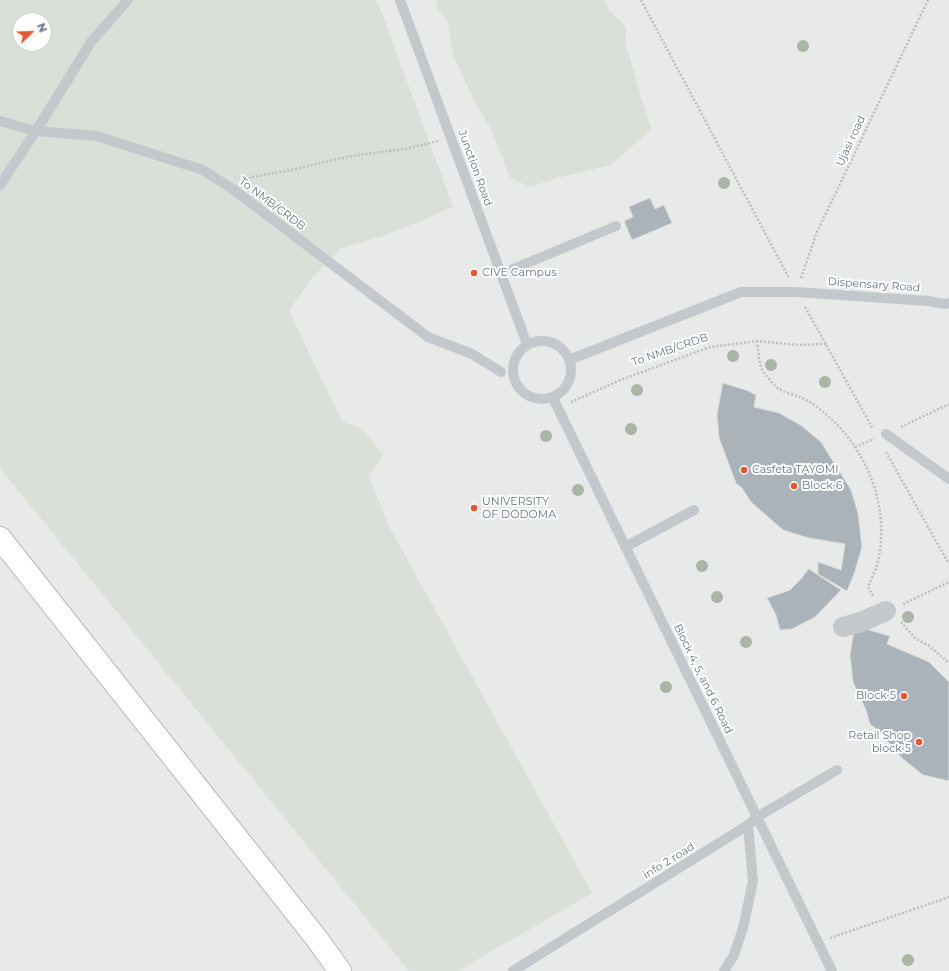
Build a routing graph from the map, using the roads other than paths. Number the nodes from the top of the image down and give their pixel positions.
1 (128, 0) edge
2 (400, 0) edge
3 (0, 121) edge
4 (36, 131) junction
5 (0, 185) edge
6 (616, 226) dead end
7 (502, 274) junction
8 (948, 306) edge
9 (528, 344) junction
10 (569, 360) junction
11 (501, 372) dead end
12 (553, 398) junction
13 (882, 436) road end
14 (949, 480) edge
15 (694, 510) dead end
16 (0, 538) edge
17 (626, 547) junction
18 (888, 610) road end
19 (842, 627) dead end
20 (838, 770) dead end
21 (757, 817) junction
22 (748, 825) junction
23 (340, 971) edge
24 (513, 971) edge
25 (724, 971) edge
26 (832, 971) edge

1 - 4 lane
2 - 7 lane, Junction Road
3 - 4 lane, To NMB/CRDB
4 - 5 lane
4 - 11 lane, To NMB/CRDB
6 - 7 lane
7 - 9 lane, Junction Road
8 - 10 lane, Dispensary Road
9 - 10 lane
9 - 12 lane
10 - 12 lane
12 - 17 lane, Block 4, 5, and 6 Road
13 - 14 lane
15 - 17 lane
16 - 23 street
17 - 21 lane, Block 4, 5, and 6 Road
18 - 19 street
20 - 21 lane, info 2 road
21 - 22 lane, info 2 road
21 - 26 lane, Block 4, 5, and 6 Road
22 - 24 lane, info 2 road
22 - 25 lane

